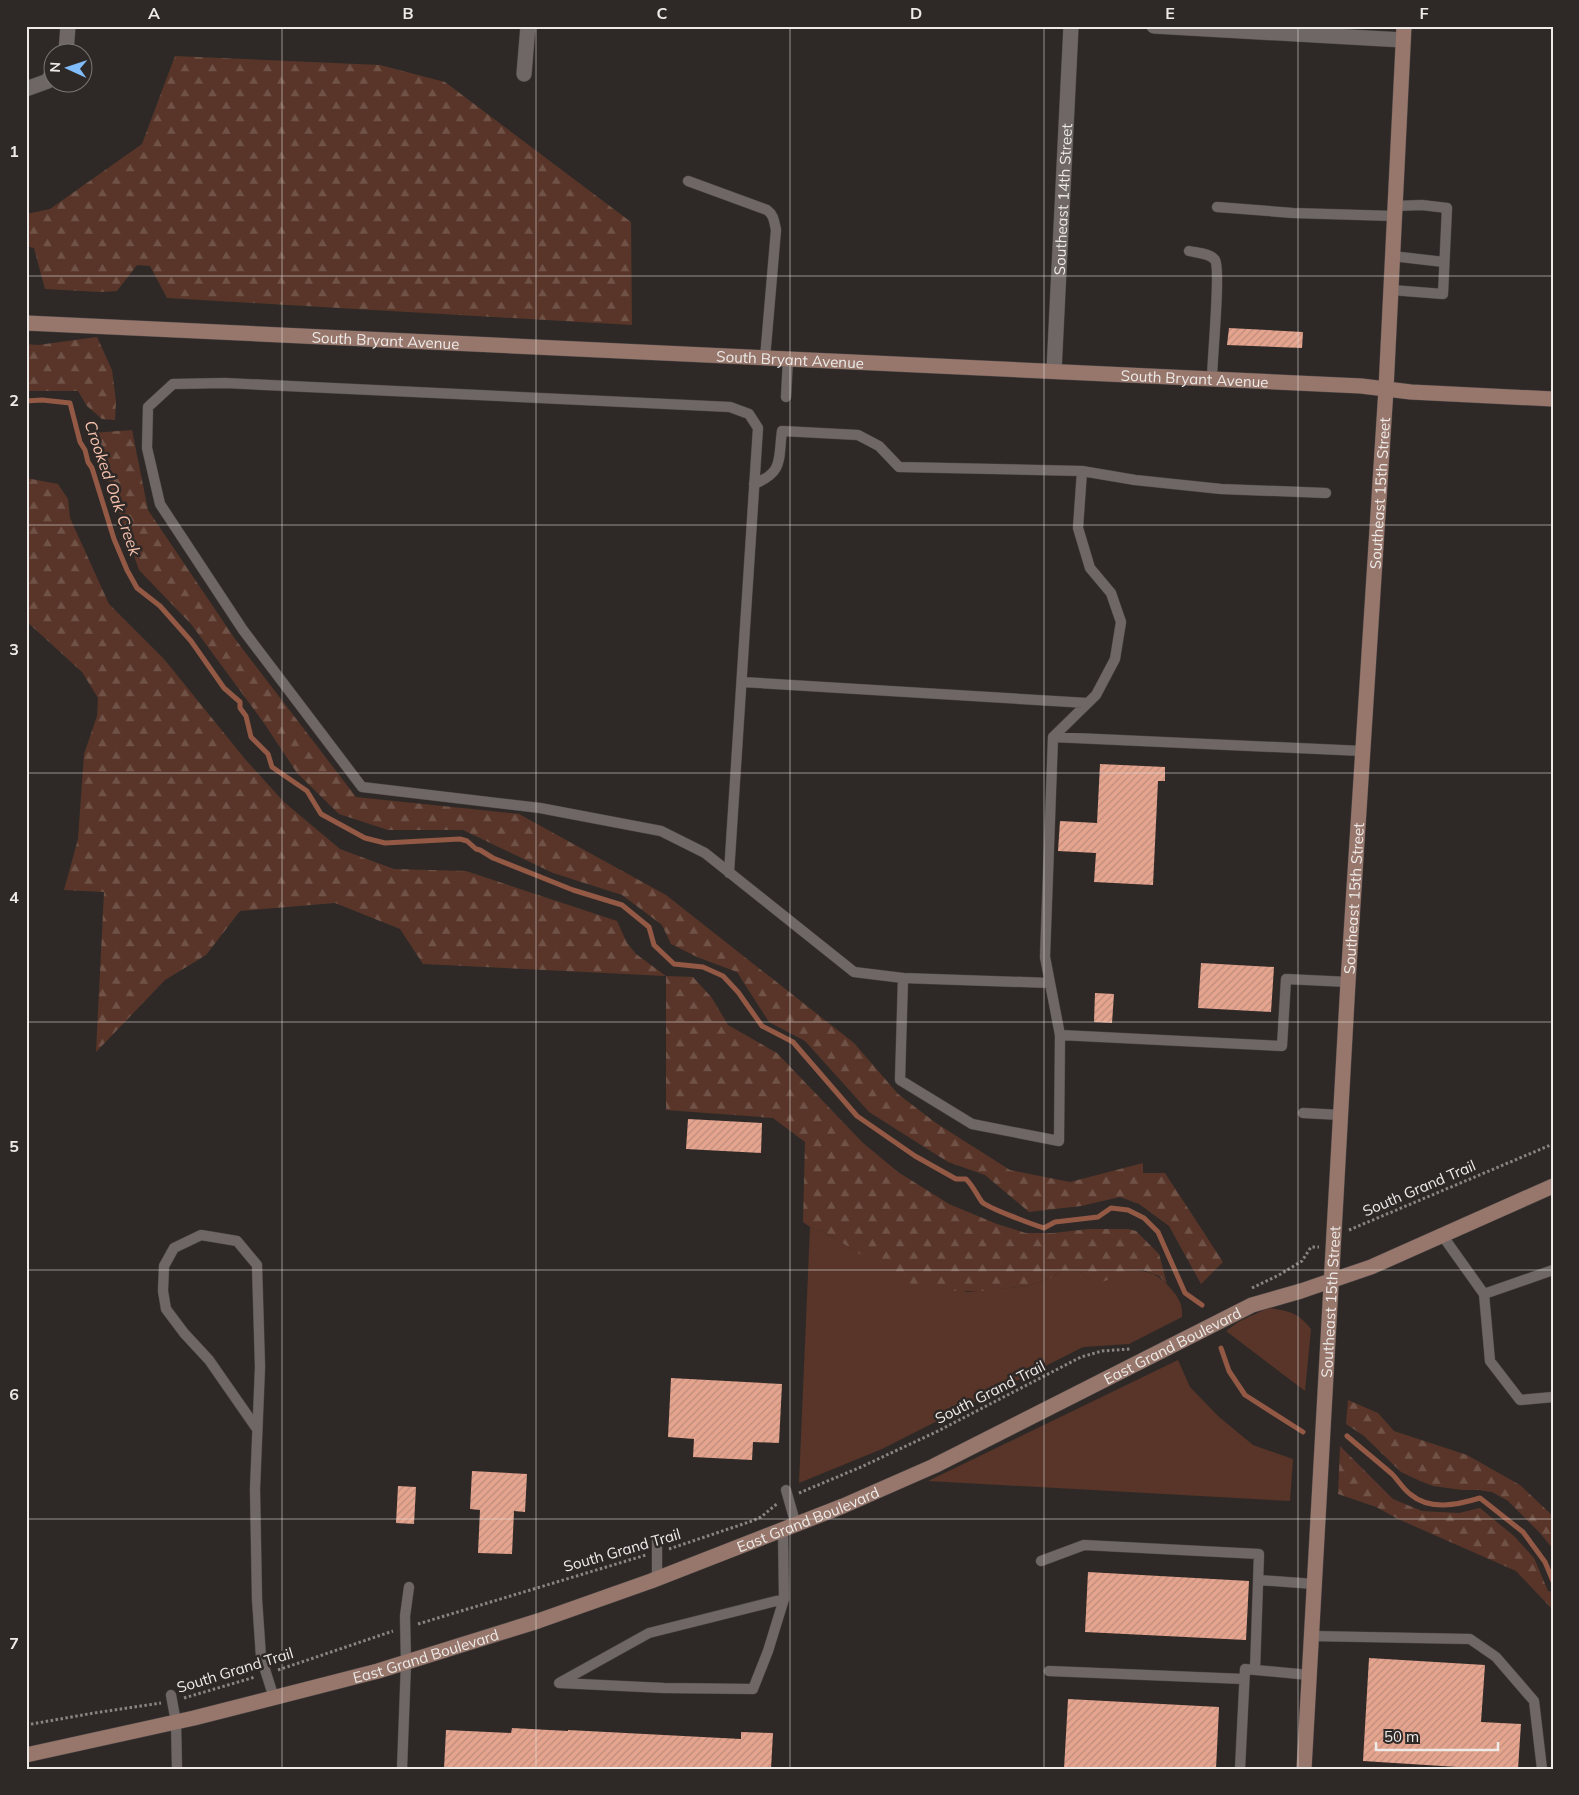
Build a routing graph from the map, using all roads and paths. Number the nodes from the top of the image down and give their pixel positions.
1 (68, 26) edge
2 (528, 26) edge
3 (1071, 26) edge
4 (1154, 26) edge
5 (1404, 33) edge
6 (67, 42) edge
7 (524, 74) dead end
8 (42, 83) edge
9 (26, 89) edge
10 (688, 181) dead end
11 (1217, 207) dead end
12 (1395, 211) junction
13 (1189, 251) dead end
14 (1392, 256) junction
15 (1444, 262) junction
16 (1391, 290) junction
17 (26, 323) edge
18 (765, 358) junction
19 (788, 359) junction
20 (1054, 371) junction
21 (1212, 379) junction
22 (1386, 389) junction
23 (786, 397) dead end
24 (1553, 399) edge
25 (1082, 471) junction
26 (754, 484) junction
27 (1326, 493) dead end
28 (742, 682) junction
29 (1087, 703) junction
30 (1053, 737) junction
31 (1362, 751) junction
32 (729, 873) junction
33 (903, 978) junction
34 (1348, 982) junction
35 (1050, 983) junction
36 (1060, 1035) junction
37 (1302, 1112) dead end
38 (1341, 1114) junction
39 (1553, 1144) edge
40 (1553, 1186) edge
41 (1442, 1235) junction
42 (1334, 1239) junction
43 (1553, 1270) edge
44 (1332, 1281) junction
45 (1249, 1289) dead end
46 (1484, 1294) junction
47 (1131, 1349) dead end
48 (1553, 1397) edge
49 (257, 1429) junction
50 (787, 1494) junction
51 (789, 1528) junction
52 (656, 1540) dead end
53 (656, 1552) junction
54 (1040, 1560) dead end
55 (657, 1579) junction
56 (1258, 1580) junction
57 (1314, 1584) junction
58 (409, 1587) dead end
59 (784, 1599) junction
60 (405, 1628) junction
61 (1311, 1636) junction
62 (406, 1662) junction
63 (1255, 1670) junction
64 (1049, 1671) dead end
65 (266, 1674) junction
66 (1309, 1675) junction
67 (1244, 1679) junction
68 (172, 1698) junction
69 (274, 1698) junction
70 (176, 1722) junction
71 (26, 1725) edge
72 (26, 1755) edge
73 (177, 1769) edge
74 (402, 1769) edge
75 (1240, 1769) edge
76 (1304, 1769) edge
77 (1542, 1769) edge

1 - 6 street
2 - 7 street
3 - 20 street, Southeast 14th Street
4 - 5 street
5 - 12 street, Southeast 15th Street
8 - 9 street
10 - 18 lane
11 - 12 lane
12 - 14 street, Southeast 15th Street
12 - 15 lane
13 - 21 lane
14 - 15 lane
14 - 16 street, Southeast 15th Street
15 - 16 lane
16 - 22 street, Southeast 15th Street
17 - 18 street, South Bryant Avenue
18 - 19 street, South Bryant Avenue
19 - 20 street, South Bryant Avenue
19 - 23 lane
20 - 21 street, South Bryant Avenue
21 - 22 street, South Bryant Avenue
22 - 24 street, South Bryant Avenue
22 - 31 street, Southeast 15th Street
25 - 26 lane
25 - 27 lane
25 - 29 lane
26 - 28 lane
26 - 32 lane
28 - 29 lane
28 - 32 lane
29 - 30 lane
30 - 31 lane
30 - 35 lane
31 - 34 street, Southeast 15th Street
32 - 33 lane
33 - 35 lane
33 - 36 lane
34 - 36 lane
34 - 38 street, Southeast 15th Street
35 - 36 lane
37 - 38 lane
38 - 42 street, Southeast 15th Street
39 - 42 path, South Grand Trail
40 - 41 street, East Grand Boulevard
41 - 44 street, East Grand Boulevard
41 - 46 lane
42 - 44 street, Southeast 15th Street
42 - 45 path, South Grand Trail
43 - 46 lane
44 - 51 street, East Grand Boulevard
44 - 57 street, Southeast 15th Street
46 - 48 lane
47 - 50 path, South Grand Trail
49 - 49 lane
49 - 65 lane
50 - 51 lane
50 - 53 path, South Grand Trail
51 - 55 street, East Grand Boulevard
51 - 59 lane
52 - 53 lane
53 - 55 lane
53 - 60 path, South Grand Trail
54 - 56 lane
55 - 62 street, East Grand Boulevard
56 - 57 lane
56 - 63 lane
57 - 61 street, Southeast 15th Street
58 - 60 lane
59 - 59 lane
60 - 62 lane
60 - 65 path, South Grand Trail
61 - 66 street, Southeast 15th Street
61 - 77 lane
62 - 69 street, East Grand Boulevard
62 - 74 lane
63 - 66 lane
63 - 67 lane
64 - 67 lane
65 - 68 path, South Grand Trail
65 - 69 lane
66 - 76 street, Southeast 15th Street
67 - 75 lane
68 - 70 lane
68 - 71 path, South Grand Trail
69 - 70 street, East Grand Boulevard
70 - 72 street, East Grand Boulevard
70 - 73 lane

